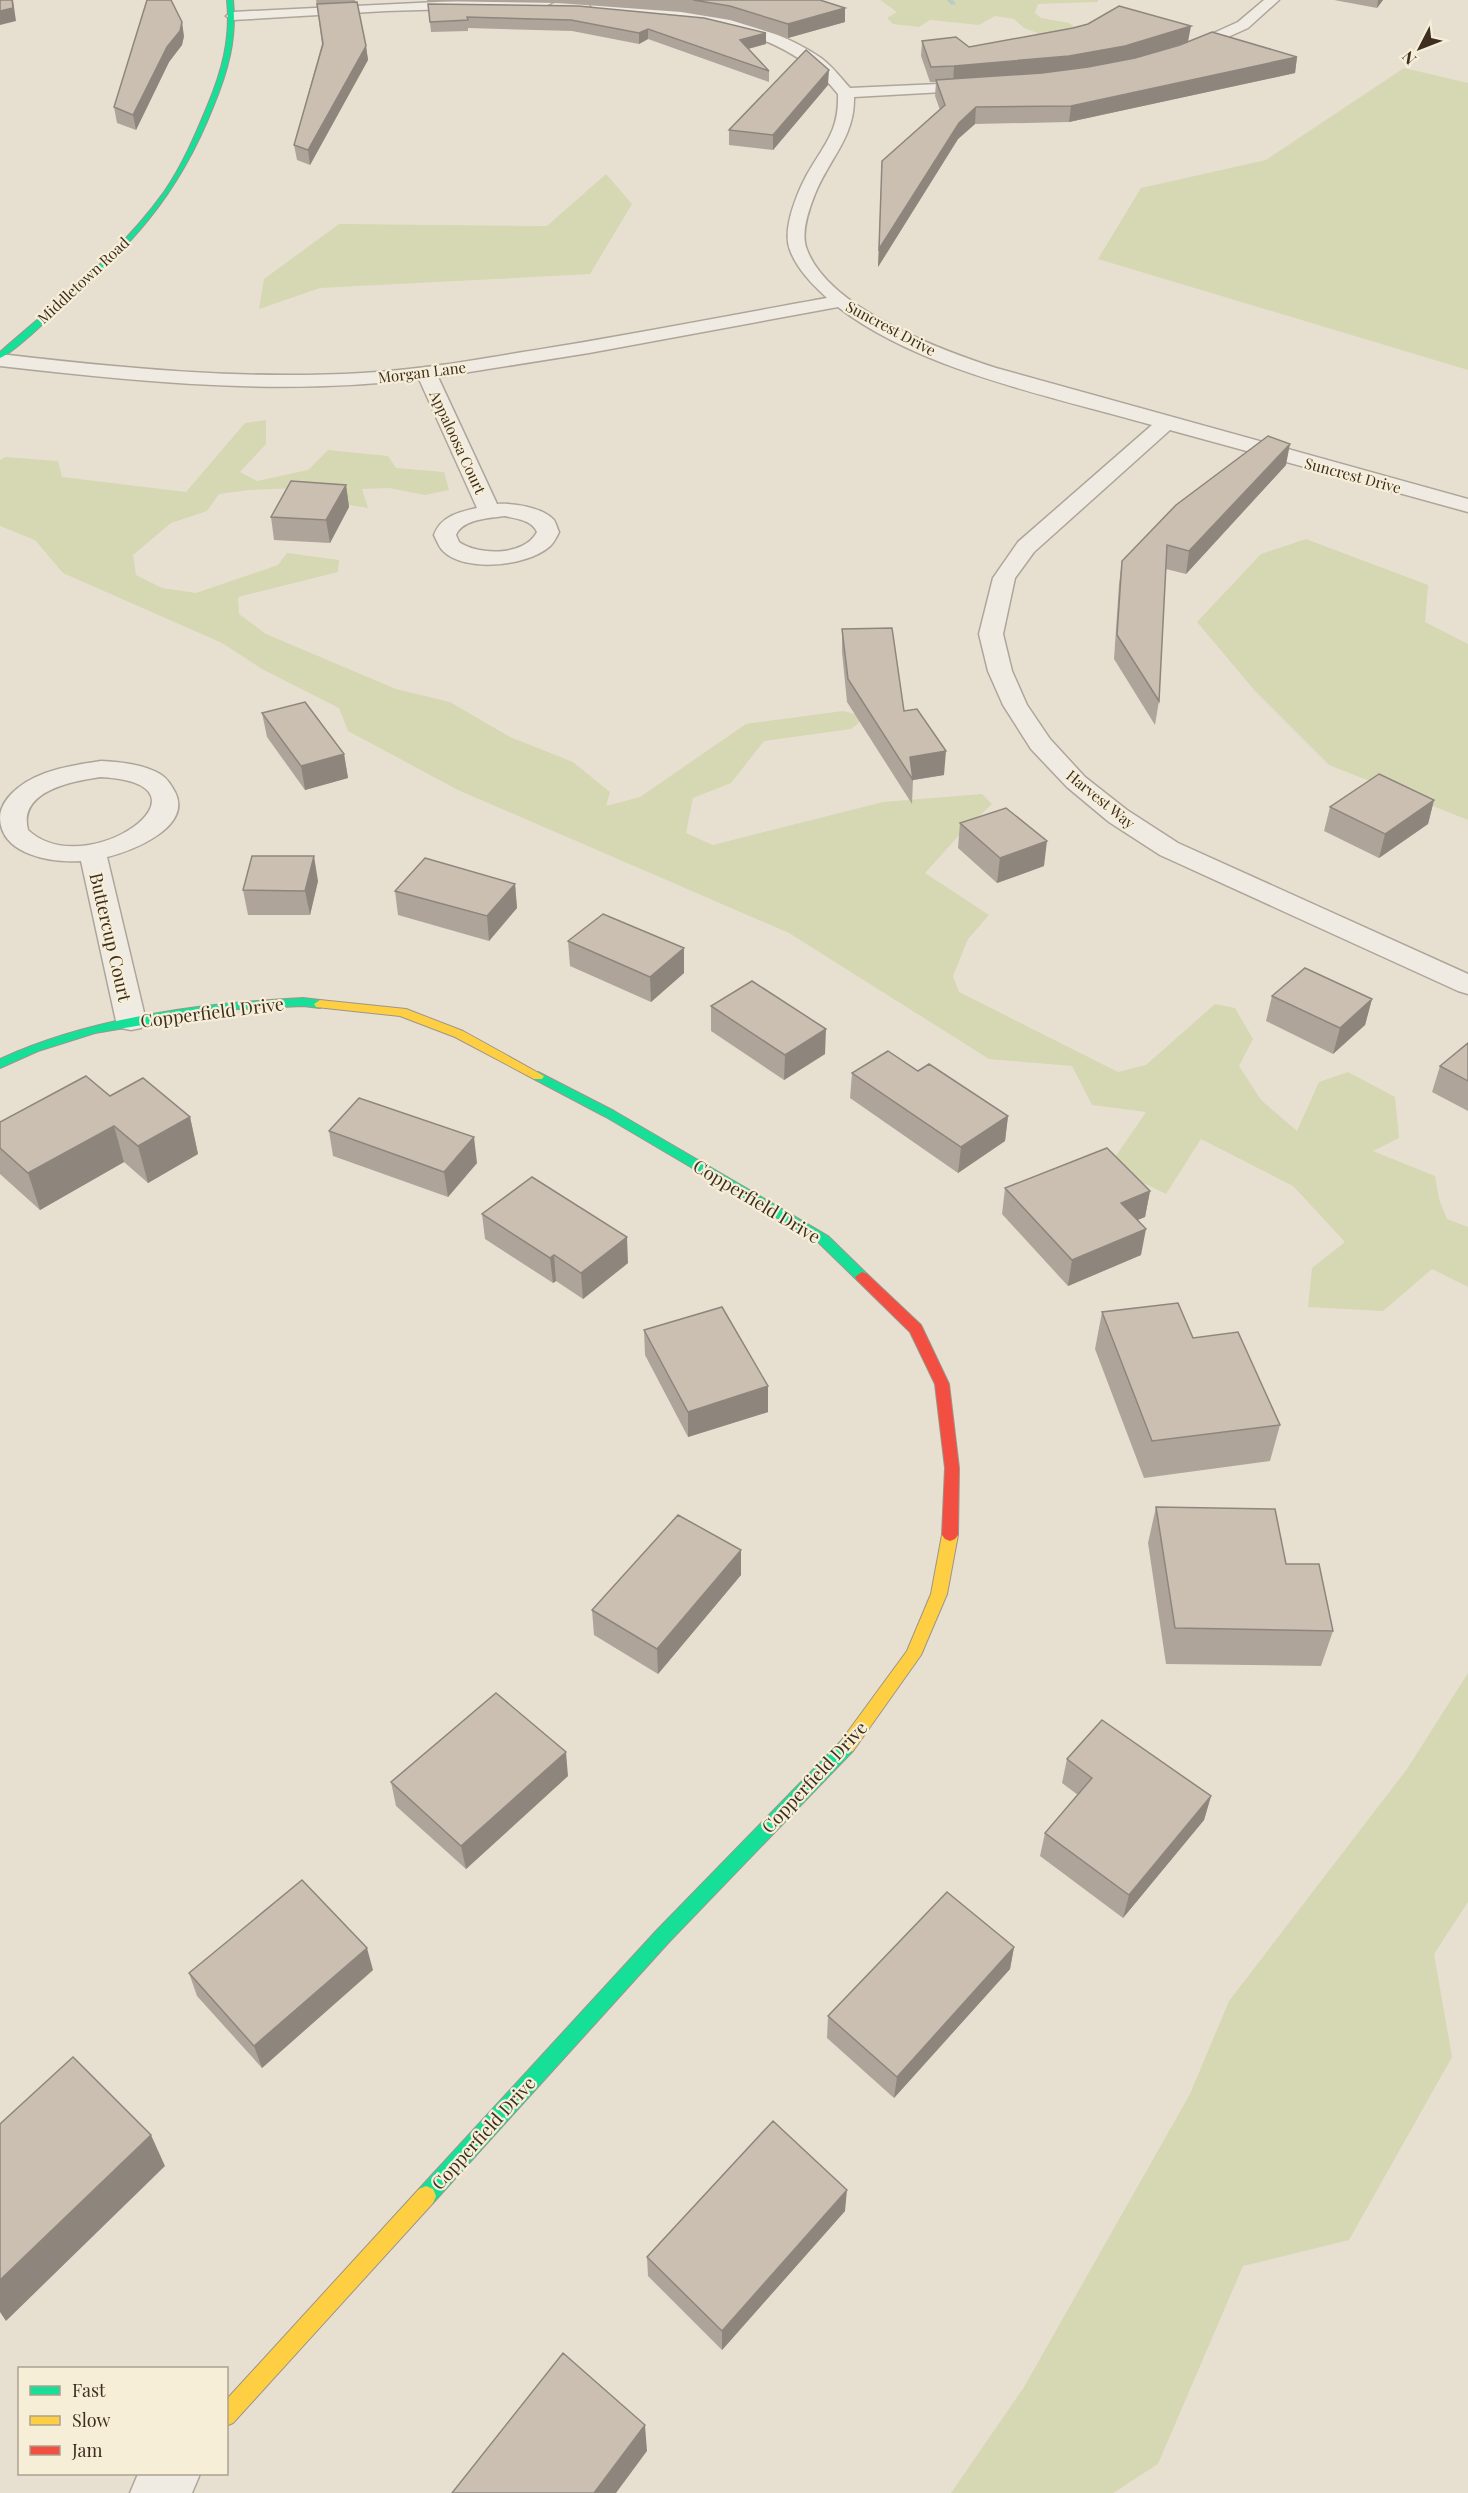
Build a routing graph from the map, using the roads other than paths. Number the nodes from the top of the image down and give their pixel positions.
1 (1272, 0) edge
2 (562, 2) dead end
3 (583, 3) dead end
4 (231, 8) edge
5 (1171, 56) edge
6 (988, 84) edge
7 (846, 93) junction
8 (840, 301) junction
9 (0, 356) edge
10 (0, 360) edge
11 (426, 373) junction
12 (1166, 423) junction
13 (1468, 506) edge
14 (489, 511) dead end
15 (92, 852) junction
16 (1468, 986) edge
17 (131, 1021) junction
18 (0, 1064) edge
19 (228, 2414) edge
20 (173, 2475) edge
21 (156, 2493) edge

1 - 5 street
2 - 4 street
3 - 7 street
4 - 9 street, Middletown Road
6 - 7 street
7 - 8 street, Suncrest Drive
8 - 11 street, Morgan Lane
8 - 12 street, Suncrest Drive
10 - 11 street, Morgan Lane
11 - 14 street, Appaloosa Court
12 - 13 street, Suncrest Drive
12 - 16 street, Harvest Way
15 - 15 street, Buttercup Court
15 - 17 street, Buttercup Court
17 - 18 street, Copperfield Drive
17 - 19 street, Copperfield Drive
20 - 21 street

